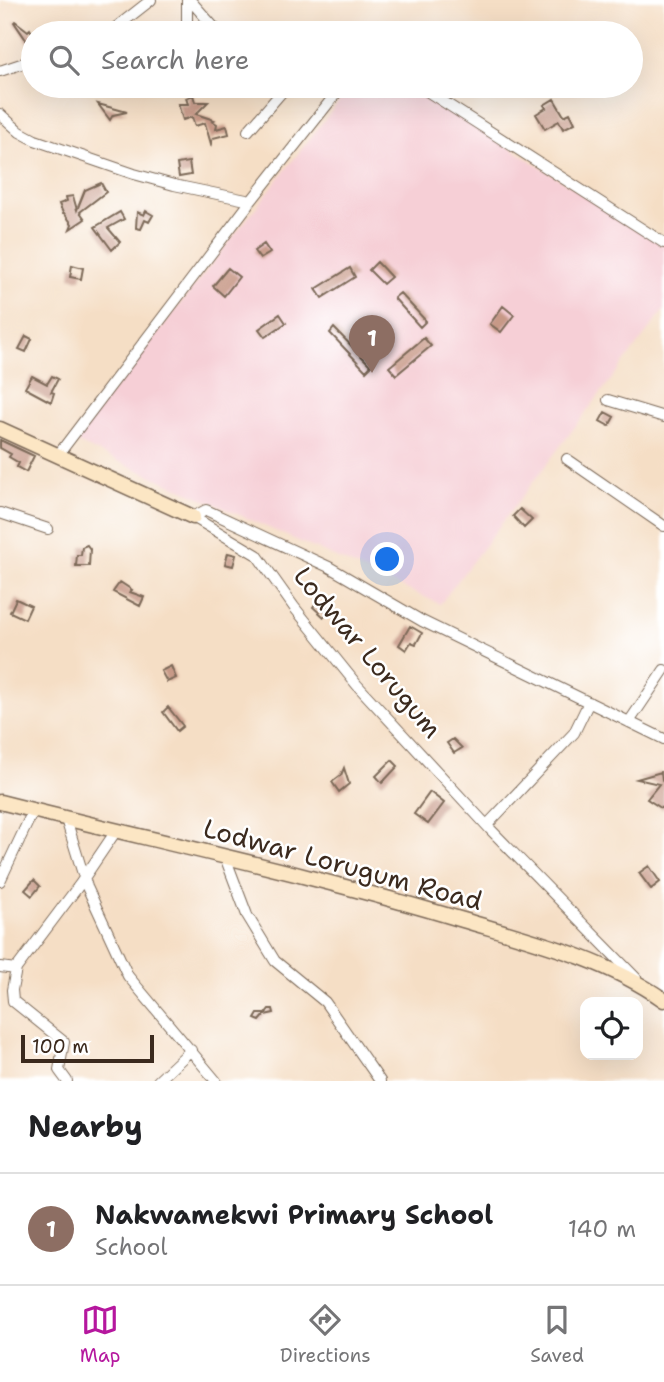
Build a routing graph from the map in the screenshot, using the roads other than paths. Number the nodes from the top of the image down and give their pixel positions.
1 (151, 0) edge
2 (188, 0) edge
3 (123, 21) edge
4 (187, 21) edge
5 (208, 21) edge
6 (21, 64) edge
7 (0, 71) edge
8 (277, 98) edge
9 (333, 98) edge
10 (438, 98) edge
11 (0, 114) edge
12 (248, 131) dead end
13 (251, 201) junction
14 (664, 243) edge
15 (608, 400) dead end
16 (664, 416) edge
17 (0, 429) edge
18 (58, 454) junction
19 (567, 459) dead end
20 (0, 513) edge
21 (192, 517) junction
22 (664, 526) edge
23 (48, 529) dead end
24 (664, 670) edge
25 (589, 702) junction
26 (629, 722) junction
27 (664, 739) edge
28 (0, 802) edge
29 (33, 811) junction
30 (66, 819) junction
31 (487, 825) junction
32 (116, 831) junction
33 (225, 858) junction
34 (84, 878) junction
35 (0, 881) edge
36 (0, 967) edge
37 (16, 969) junction
38 (643, 985) junction
39 (664, 1000) edge
40 (191, 1051) junction
41 (67, 1081) edge
42 (158, 1081) edge
43 (216, 1081) edge
44 (380, 1081) edge

1 - 3 street
2 - 4 street
2 - 5 street
6 - 7 street
8 - 12 street
9 - 13 street
10 - 14 street
11 - 13 street
13 - 18 street
15 - 16 street
17 - 18 main road, Lodwar Lorugum
18 - 21 main road, Lodwar Lorugum
19 - 22 street
20 - 23 street
21 - 25 street
21 - 31 street, Lodwar Lorugum
24 - 26 street
25 - 26 street
25 - 31 street
26 - 27 street
28 - 29 main road, Lodwar Lorugum Road
29 - 30 main road, Lodwar Lorugum Road
29 - 35 street
30 - 32 main road, Lodwar Lorugum Road
30 - 34 street
31 - 38 street, Lodwar Lorugum
32 - 33 main road, Lodwar Lorugum Road
32 - 34 street
33 - 38 main road, Lodwar Lorugum Road
33 - 44 street
34 - 37 street
34 - 40 street
36 - 37 street
37 - 41 street
38 - 39 main road, Lodwar Lorugum Road
40 - 42 street
40 - 43 street

